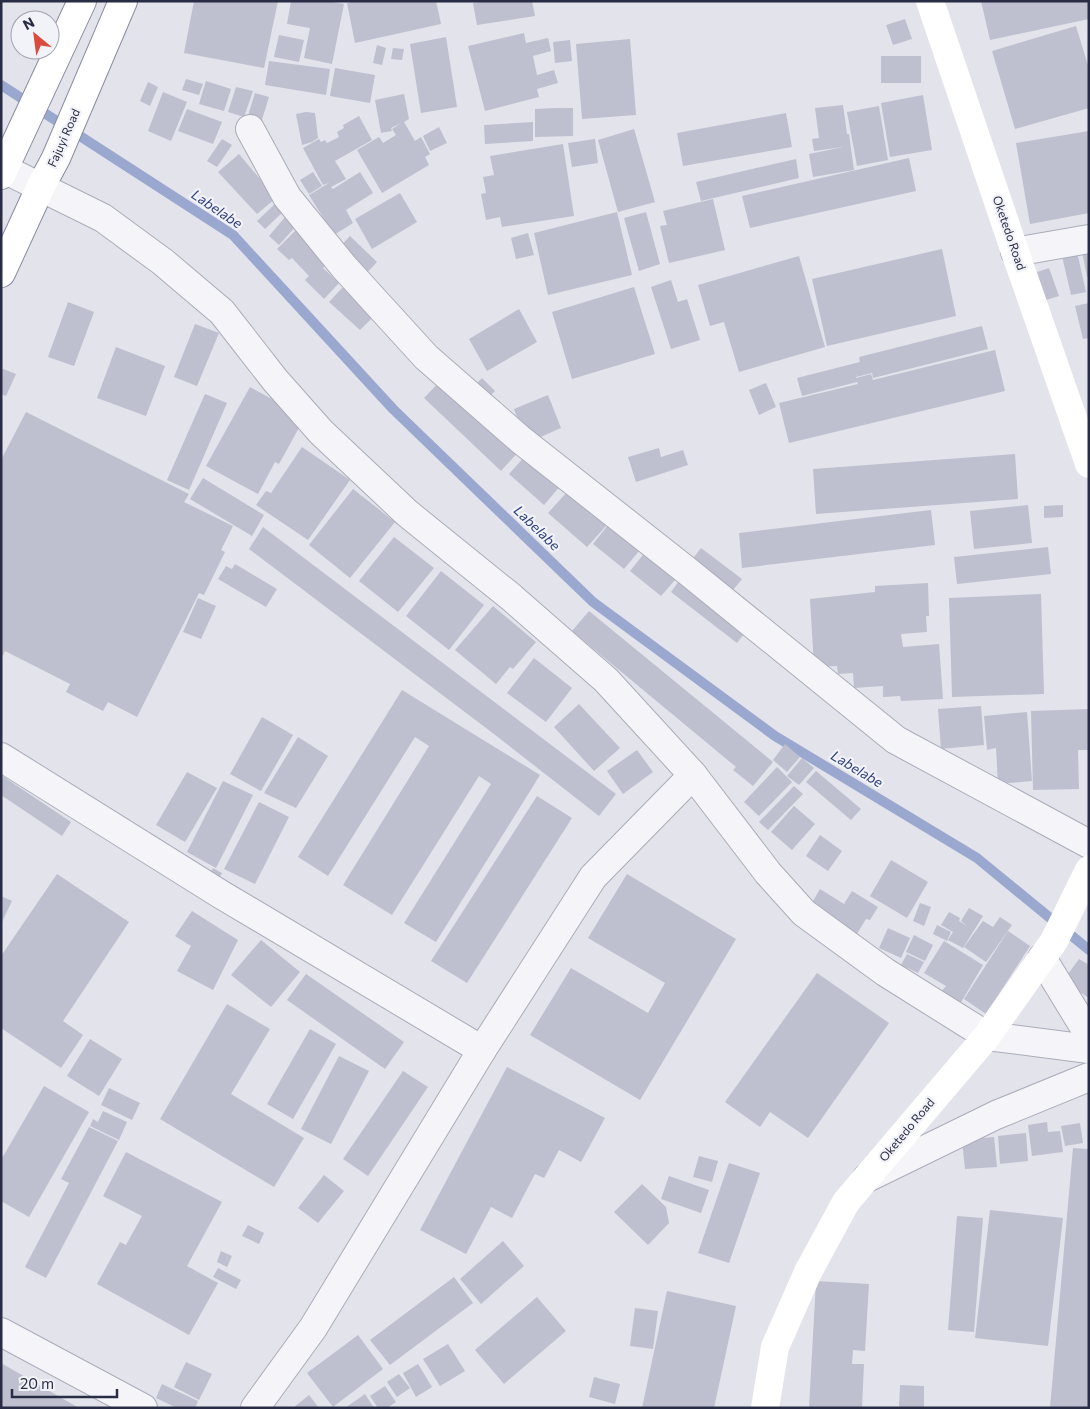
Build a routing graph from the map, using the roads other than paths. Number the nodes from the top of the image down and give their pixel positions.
1 (82, 1) edge
2 (123, 1) edge
3 (930, 1) edge
4 (250, 129) dead end
5 (3, 172) edge
6 (41, 186) junction
7 (1089, 239) edge
8 (1015, 252) junction
9 (1, 273) edge
10 (1089, 464) edge
11 (1, 757) edge
12 (693, 775) junction
13 (1089, 844) edge
14 (1089, 870) edge
15 (1048, 949) junction
16 (1089, 1034) edge
17 (987, 1036) junction
18 (1089, 1049) edge
19 (482, 1050) junction
20 (1089, 1077) edge
21 (867, 1178) junction
22 (1, 1332) edge
23 (143, 1408) edge
24 (254, 1408) edge
25 (765, 1408) edge

1 - 5 main road
2 - 6 main road, Fajuyi Road
3 - 8 main road, Oketedo Road
4 - 13 street
5 - 6 street
6 - 9 main road, Fajuyi Road
6 - 12 street
7 - 8 street
8 - 10 main road, Oketedo Road
11 - 19 street
12 - 17 street
12 - 19 street
14 - 15 main road, Oketedo Road
15 - 16 street
15 - 17 main road, Oketedo Road
17 - 18 street
17 - 21 main road, Oketedo Road
19 - 24 street
20 - 21 street
21 - 25 main road, Oketedo Road
22 - 23 street

